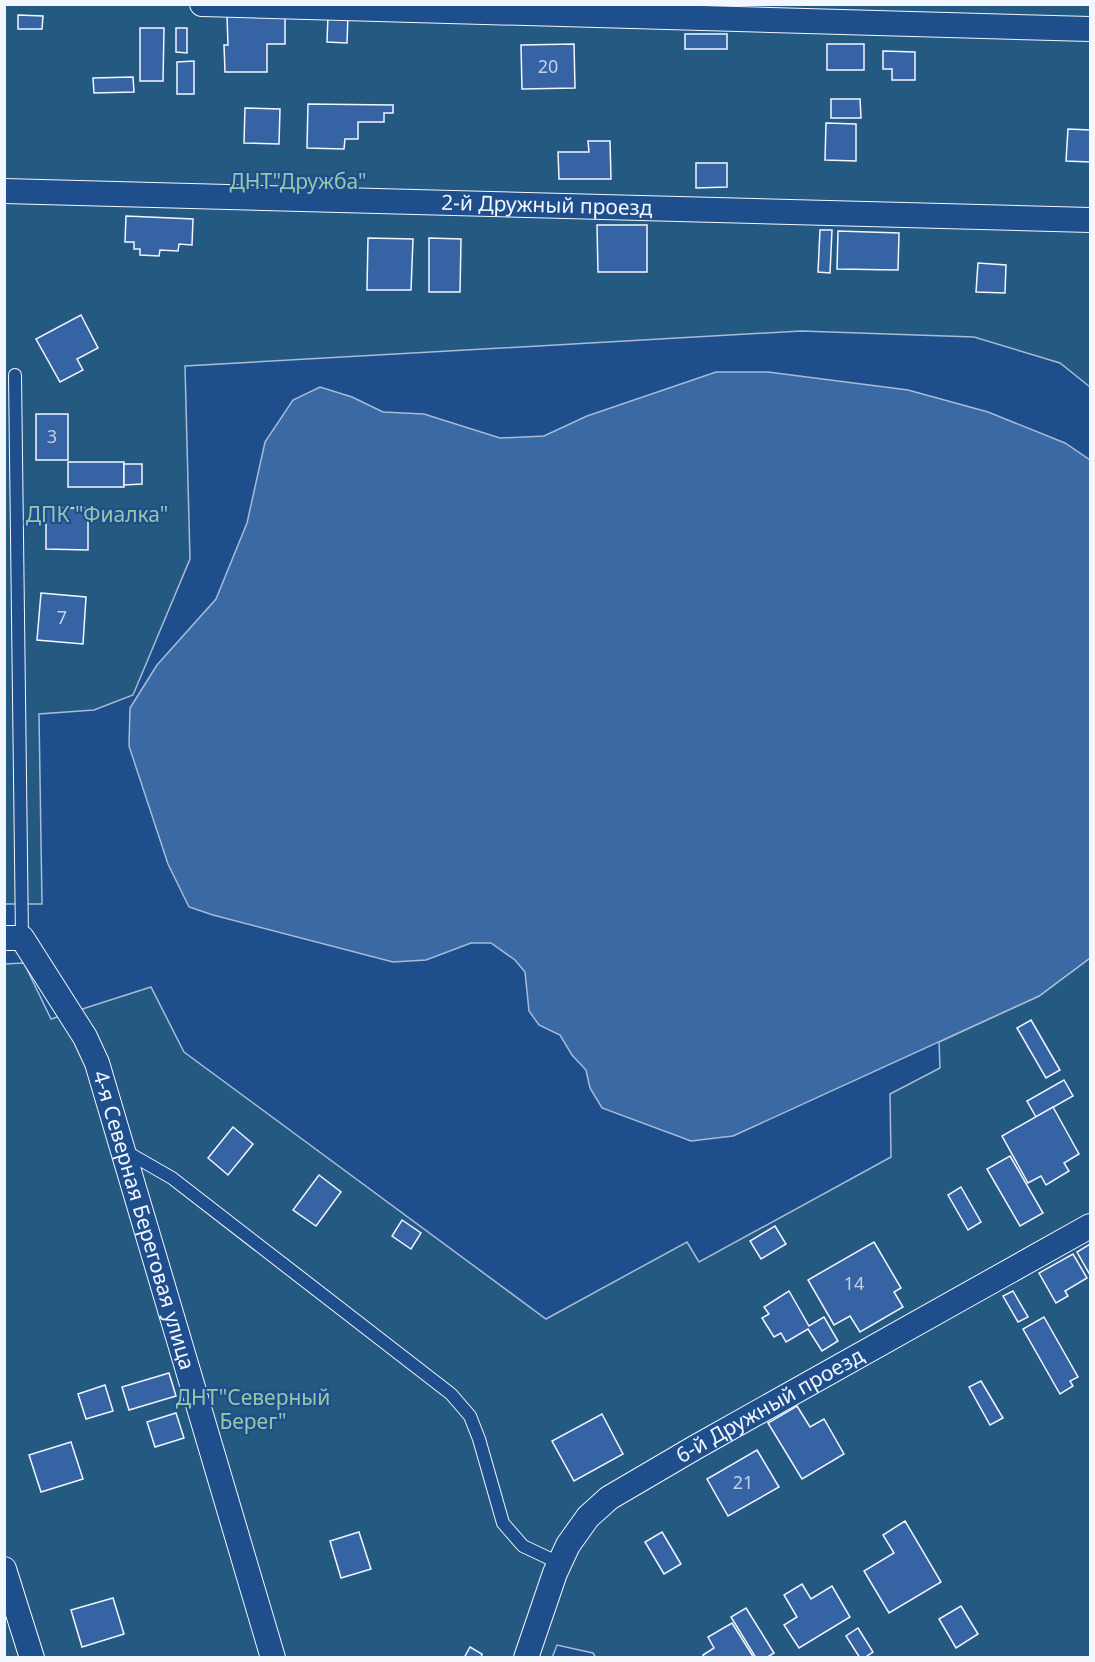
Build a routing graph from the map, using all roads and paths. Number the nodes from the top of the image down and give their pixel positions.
1 (204, 5) edge
2 (1090, 29) edge
3 (4, 191) edge
4 (1090, 220) edge
5 (15, 375) dead end
6 (13, 938) edge
7 (121, 1149) junction
8 (1090, 1226) edge
9 (559, 1563) junction
10 (4, 1569) edge
11 (32, 1658) edge
12 (273, 1658) edge
13 (526, 1658) edge

1 - 2 street
3 - 4 street, 2-й Дружный проезд
5 - 6 lane
6 - 7 street, 4-я Северная Береговая улица
7 - 9 lane
7 - 12 street, 4-я Северная Береговая улица
8 - 9 street, 6-й Дружный проезд
9 - 13 street, 6-й Дружный проезд
10 - 11 street

